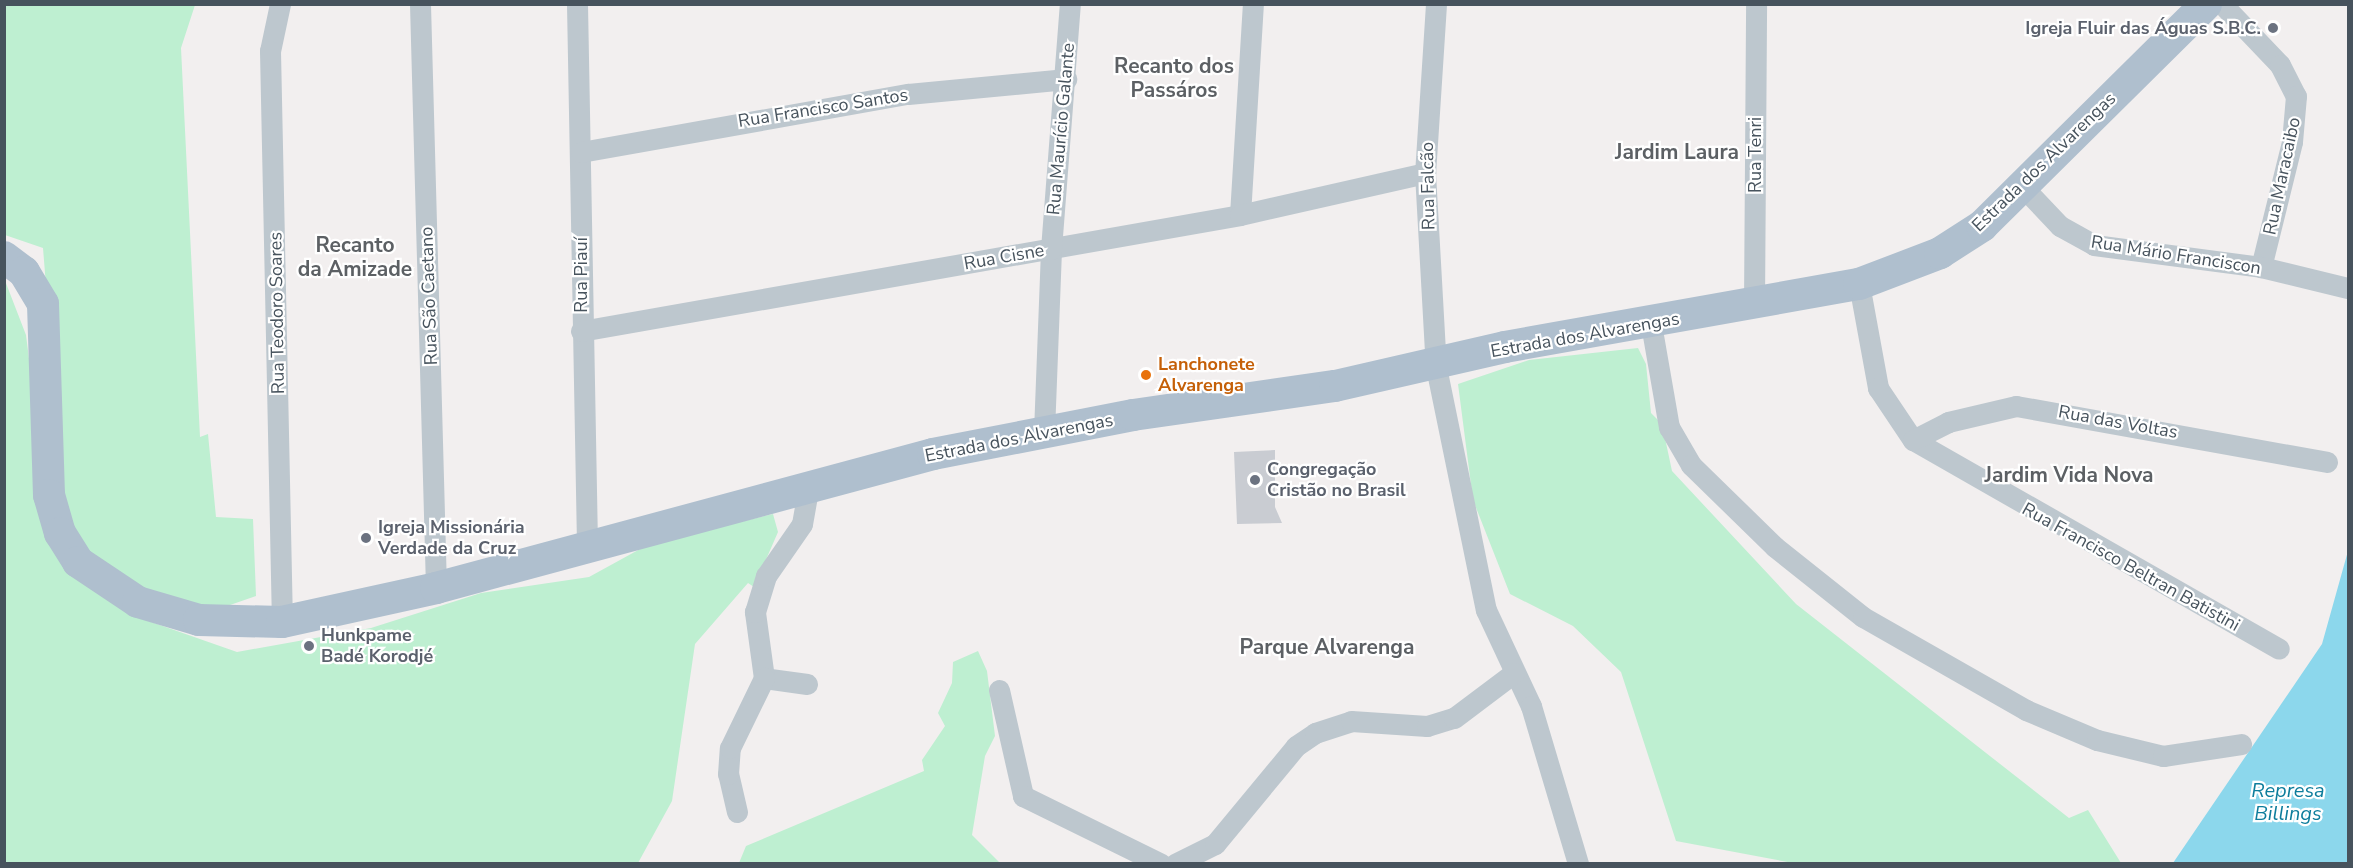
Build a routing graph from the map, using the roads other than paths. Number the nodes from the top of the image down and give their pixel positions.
1 (279, 4) edge
2 (420, 4) edge
3 (577, 4) edge
4 (1070, 4) edge
5 (1252, 4) edge
6 (1436, 4) edge
7 (1756, 4) edge
8 (2206, 4) edge
9 (2222, 4) edge
10 (1066, 79) junction
11 (581, 152) junction
12 (1425, 173) junction
13 (2023, 187) junction
14 (1240, 215) junction
15 (1051, 249) junction
16 (4, 257) edge
17 (2261, 267) junction
18 (1859, 284) junction
19 (2349, 288) edge
20 (1754, 304) junction
21 (1651, 324) junction
22 (581, 331) junction
23 (1436, 367) junction
24 (1044, 432) junction
25 (1913, 440) junction
26 (2327, 462) dead end
27 (809, 485) junction
28 (587, 545) junction
29 (436, 588) junction
30 (282, 622) junction
31 (2279, 649) dead end
32 (1514, 673) junction
33 (764, 678) junction
34 (807, 684) dead end
35 (999, 690) dead end
36 (2241, 744) dead end
37 (737, 812) dead end
38 (1161, 864) edge
39 (1175, 864) edge
40 (1578, 864) edge

1 - 30 street, Rua Teodoro Soares
2 - 29 street, Rua São Caetano
3 - 11 street, Rua Piauí
4 - 10 street, Rua Maurício Galante
5 - 14 street
6 - 12 street, Rua Falcão
7 - 20 street, Rua Tenri
8 - 13 main road, Estrada dos Alvarengas
9 - 17 street, Rua Maracaibo
10 - 11 street, Rua Francisco Santos
10 - 15 street, Rua Maurício Galante
11 - 22 street, Rua Piauí
12 - 14 street, Rua Cisne
12 - 23 street, Rua Falcão
13 - 17 street, Rua Mário Franciscon
13 - 18 main road, Estrada dos Alvarengas
14 - 15 street, Rua Cisne
15 - 22 street, Rua Cisne
15 - 24 street, Rua Maurício Galante
16 - 30 main road, Estrada dos Alvarengas
17 - 19 street, Rua Mário Franciscon
18 - 20 main road, Estrada dos Alvarengas
18 - 25 street, Rua Francisco Beltran Batistini
20 - 21 main road, Estrada dos Alvarengas
21 - 23 main road, Estrada dos Alvarengas
21 - 36 street
22 - 28 street, Rua Piauí
23 - 24 main road, Estrada dos Alvarengas
23 - 32 street, Rua Falcão
24 - 27 main road, Estrada dos Alvarengas
25 - 26 street, Rua das Voltas
25 - 31 street, Rua Francisco Beltran Batistini
27 - 28 main road, Estrada dos Alvarengas
27 - 33 street
28 - 29 main road, Estrada dos Alvarengas
29 - 30 main road, Estrada dos Alvarengas
32 - 39 street
32 - 40 street, Rua Falcão
33 - 34 street
33 - 37 street
35 - 38 street

